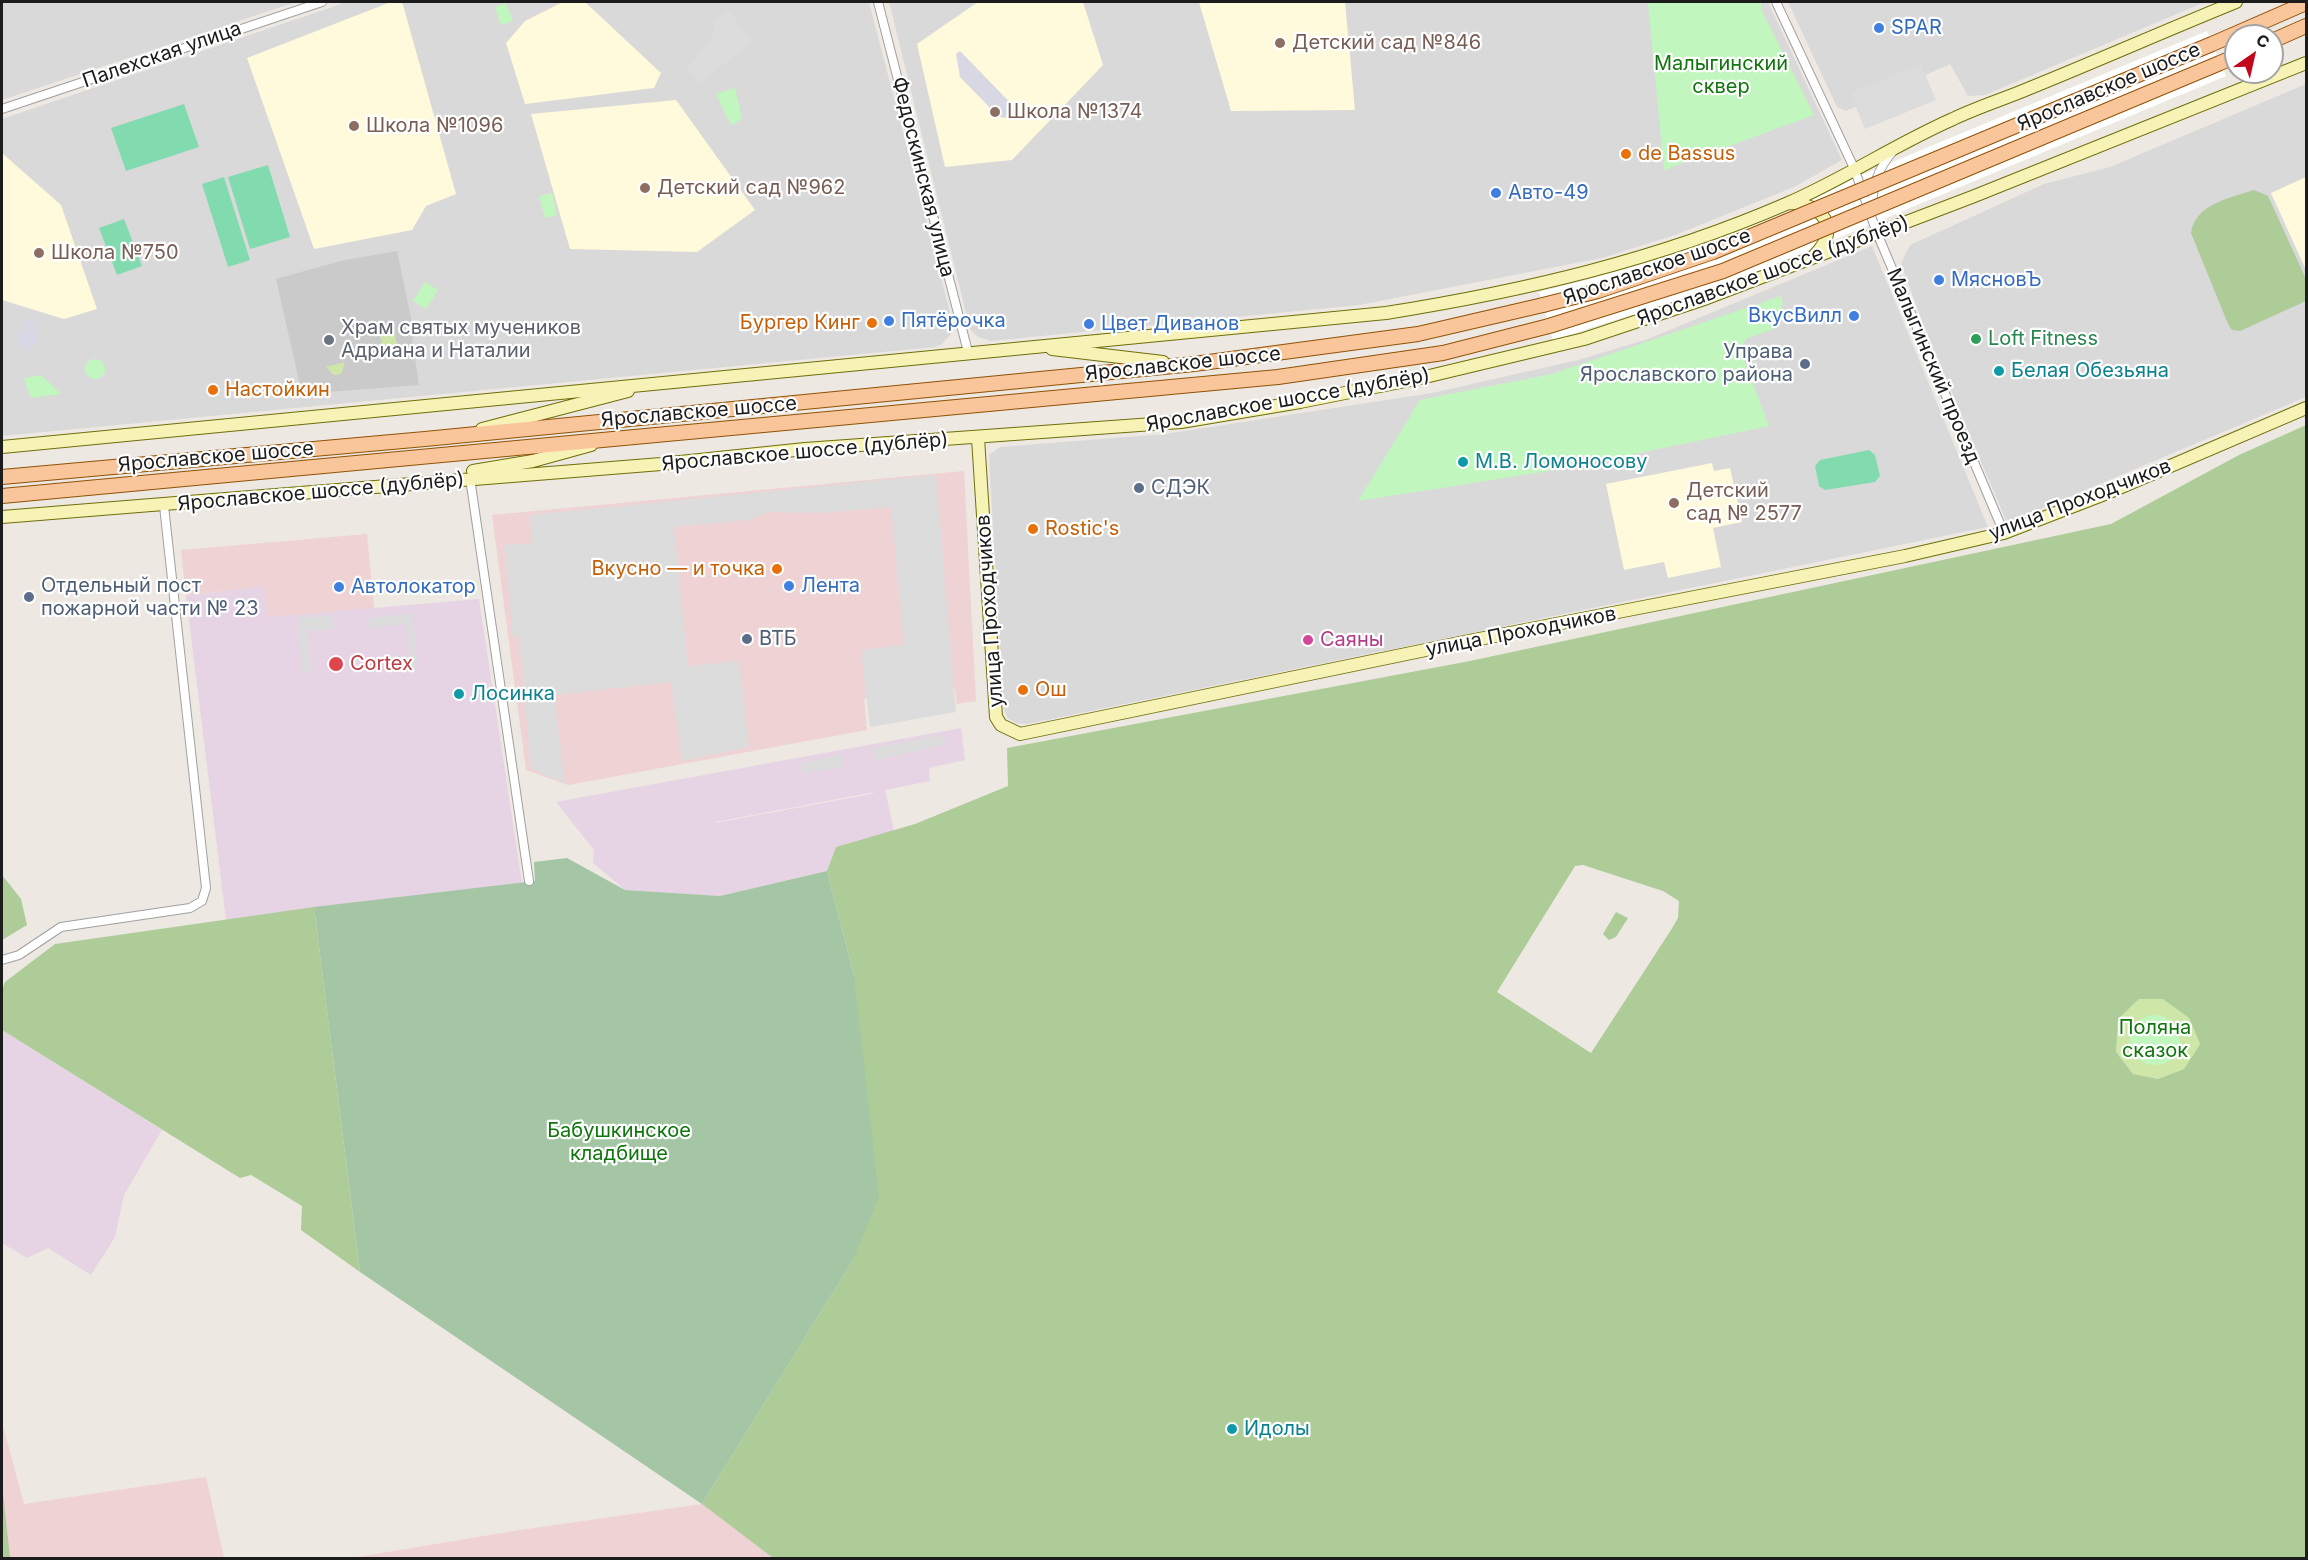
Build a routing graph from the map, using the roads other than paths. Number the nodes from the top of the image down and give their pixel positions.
1 (322, 2) edge
2 (878, 2) edge
3 (1776, 2) edge
4 (2236, 2) edge
5 (2307, 3) edge
6 (2307, 26) edge
7 (2284, 36) edge
8 (2224, 61) edge
9 (2307, 63) edge
10 (2, 109) edge
11 (1902, 142) junction
12 (1854, 168) junction
13 (1788, 203) junction
14 (1872, 219) junction
15 (1876, 233) junction
16 (1811, 259) junction
17 (1036, 346) junction
18 (968, 352) junction
19 (1194, 364) junction
20 (655, 383) junction
21 (2307, 408) edge
22 (461, 435) junction
23 (978, 438) junction
24 (607, 441) junction
25 (2, 447) edge
26 (2, 477) edge
27 (470, 478) junction
28 (437, 481) junction
29 (2, 496) edge
30 (164, 506) junction
31 (2, 517) edge
32 (2004, 533) junction
33 (529, 881) dead end
34 (2, 960) edge

1 - 10 street, Палехская улица
2 - 18 street, Федоскинская улица
3 - 12 street, Малыгинский проезд
4 - 11 street
5 - 19 main road, Ярославское шоссе, bridge
6 - 7 main road
8 - 24 main road, Ярославское шоссе, bridge
9 - 15 street, Ярославское шоссе (дублёр)
11 - 12 street
11 - 14 street
12 - 13 street
12 - 14 street, Малыгинский проезд
13 - 16 street
13 - 17 street
14 - 15 street, Малыгинский проезд
15 - 16 street, Ярославское шоссе (дублёр)
15 - 32 street, Малыгинский проезд
16 - 23 street, Ярославское шоссе (дублёр)
17 - 18 street
17 - 19 street
18 - 20 street
19 - 22 main road, Ярославское шоссе
20 - 22 street
20 - 25 street
21 - 32 street, улица Проходчиков
22 - 26 main road, Ярославское шоссе
23 - 27 street, Ярославское шоссе (дублёр)
23 - 32 street, улица Проходчиков
24 - 28 street
24 - 29 main road, Ярославское шоссе
27 - 28 street, Ярославское шоссе (дублёр)
27 - 33 street
28 - 30 street, Ярославское шоссе (дублёр)
30 - 31 street, Ярославское шоссе (дублёр)
30 - 34 street

